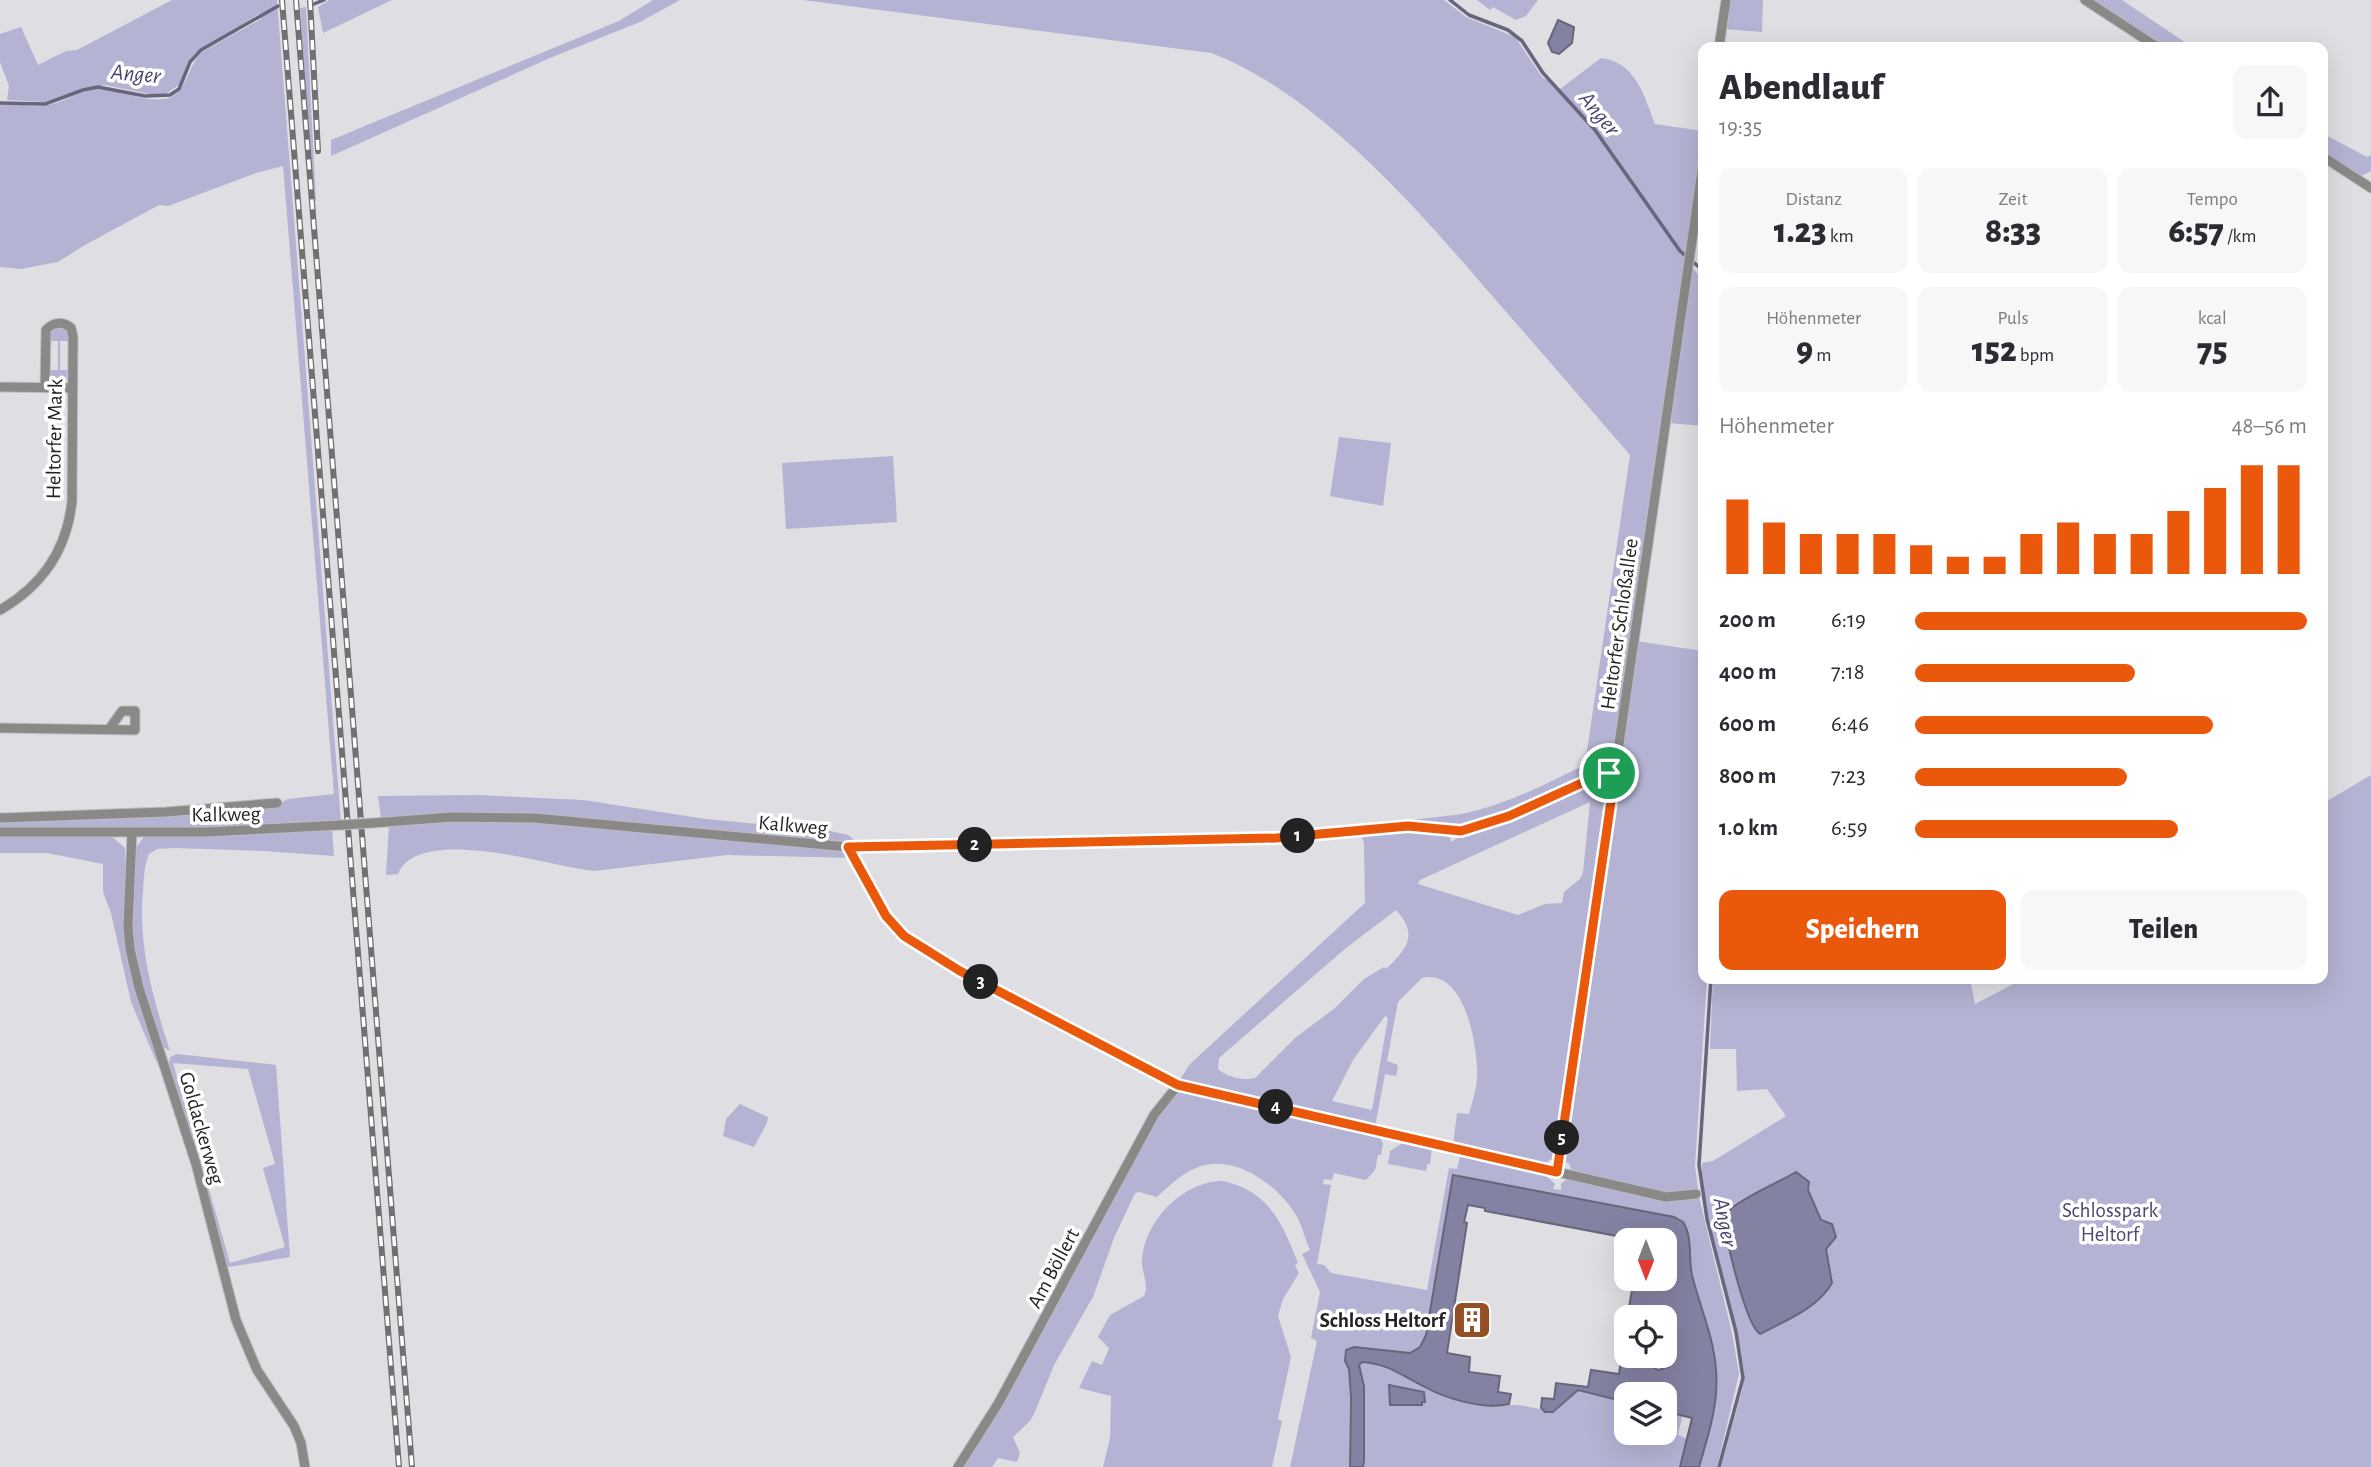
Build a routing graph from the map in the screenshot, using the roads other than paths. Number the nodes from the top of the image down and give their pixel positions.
1 (1726, 0) edge
2 (2085, 0) edge
3 (1721, 42) edge
4 (2149, 42) edge
5 (2328, 160) edge
6 (2371, 188) edge
7 (1698, 199) edge
8 (0, 387) edge
9 (45, 387) junction
10 (72, 388) junction
11 (0, 610) edge
12 (0, 727) edge
13 (110, 729) dead end
14 (1615, 774) junction
15 (277, 803) dead end
16 (0, 818) edge
17 (0, 832) edge
18 (132, 833) junction
19 (848, 847) junction
20 (1178, 1085) junction
21 (1557, 1172) junction
22 (1696, 1194) dead end
23 (305, 1467) edge
24 (958, 1467) edge

1 - 3 street
2 - 4 street
5 - 6 street
7 - 14 street, Heltorfer Schloßallee
8 - 9 street
9 - 10 street
9 - 10 street, Heltorfer Mark
10 - 11 street, Heltorfer Mark
12 - 13 street
14 - 19 street, Kalkweg
14 - 21 street, Heltorfer Schloßallee
15 - 16 street, Kalkweg
17 - 18 street, Kalkweg
18 - 19 street, Kalkweg, bridge
18 - 23 street, Goldackerweg
19 - 20 street
20 - 21 street
20 - 24 street, Am Böllert
21 - 22 street

